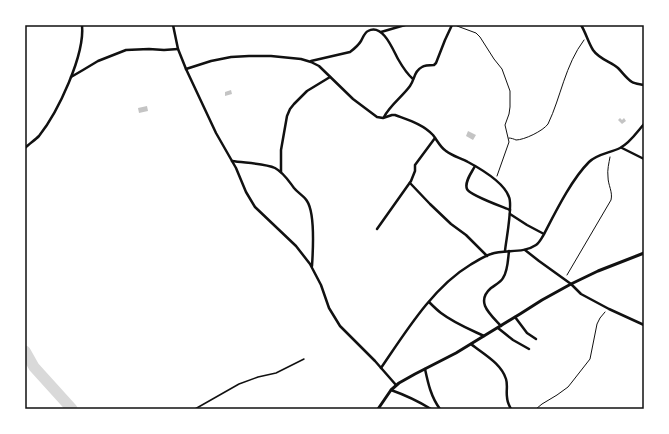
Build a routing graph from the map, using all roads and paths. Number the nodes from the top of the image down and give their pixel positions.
1 (82, 25) edge
2 (173, 25) edge
3 (405, 25) edge
4 (454, 25) edge
5 (581, 25) edge
6 (380, 32) junction
7 (586, 36) junction
8 (178, 48) junction
9 (311, 62) junction
10 (186, 69) junction
11 (330, 77) junction
12 (70, 78) junction
13 (413, 79) junction
14 (644, 85) edge
15 (383, 118) junction
16 (644, 124) edge
17 (508, 137) junction
18 (435, 138) junction
19 (25, 148) edge
20 (622, 148) junction
21 (611, 152) junction
22 (644, 159) edge
23 (232, 161) junction
24 (475, 166) junction
25 (282, 172) junction
26 (496, 181) junction
27 (410, 183) junction
28 (510, 210) junction
29 (510, 214) junction
30 (377, 230) dead end
31 (544, 234) junction
32 (525, 249) junction
33 (505, 251) junction
34 (509, 251) junction
35 (644, 252) edge
36 (487, 256) junction
37 (312, 267) junction
38 (564, 279) junction
39 (571, 284) junction
40 (429, 302) junction
41 (609, 309) junction
42 (516, 317) junction
43 (644, 325) edge
44 (500, 327) junction
45 (484, 336) junction
46 (536, 339) dead end
47 (471, 344) junction
48 (529, 349) dead end
49 (304, 359) dead end
50 (381, 368) junction
51 (425, 369) junction
52 (396, 385) junction
53 (391, 390) junction
54 (195, 409) edge
55 (378, 409) edge
56 (431, 409) edge
57 (440, 409) edge
58 (511, 409) edge
59 (536, 409) edge

1 - 12 street
2 - 8 street
3 - 6 street
4 - 13 street
4 - 17 path
5 - 7 street
6 - 9 street
6 - 13 street
7 - 14 street
7 - 17 path
8 - 10 street
8 - 12 street
9 - 10 street
9 - 11 street
10 - 23 street
11 - 15 street
11 - 25 street
12 - 19 street
13 - 15 street
15 - 18 street
16 - 20 street
17 - 26 path
18 - 24 street
18 - 27 street
20 - 21 street
20 - 22 street
21 - 31 street
21 - 38 path
23 - 25 street
23 - 37 street
24 - 26 street
24 - 28 street
25 - 37 street
26 - 28 street
27 - 30 street
27 - 36 street
28 - 29 street
29 - 31 street
29 - 33 street
31 - 32 street
32 - 34 street
32 - 38 street
33 - 34 street
33 - 36 street
34 - 44 street
35 - 39 street
36 - 40 street
37 - 50 street
38 - 39 street
39 - 41 street
39 - 42 street
40 - 45 street
40 - 50 street
41 - 43 street
41 - 59 path
42 - 44 street
42 - 46 street
44 - 45 street
44 - 48 street
45 - 47 street
47 - 51 street
47 - 58 street
49 - 54 lane
50 - 52 street
51 - 52 street
51 - 57 street
52 - 53 street
53 - 55 street
53 - 56 street

